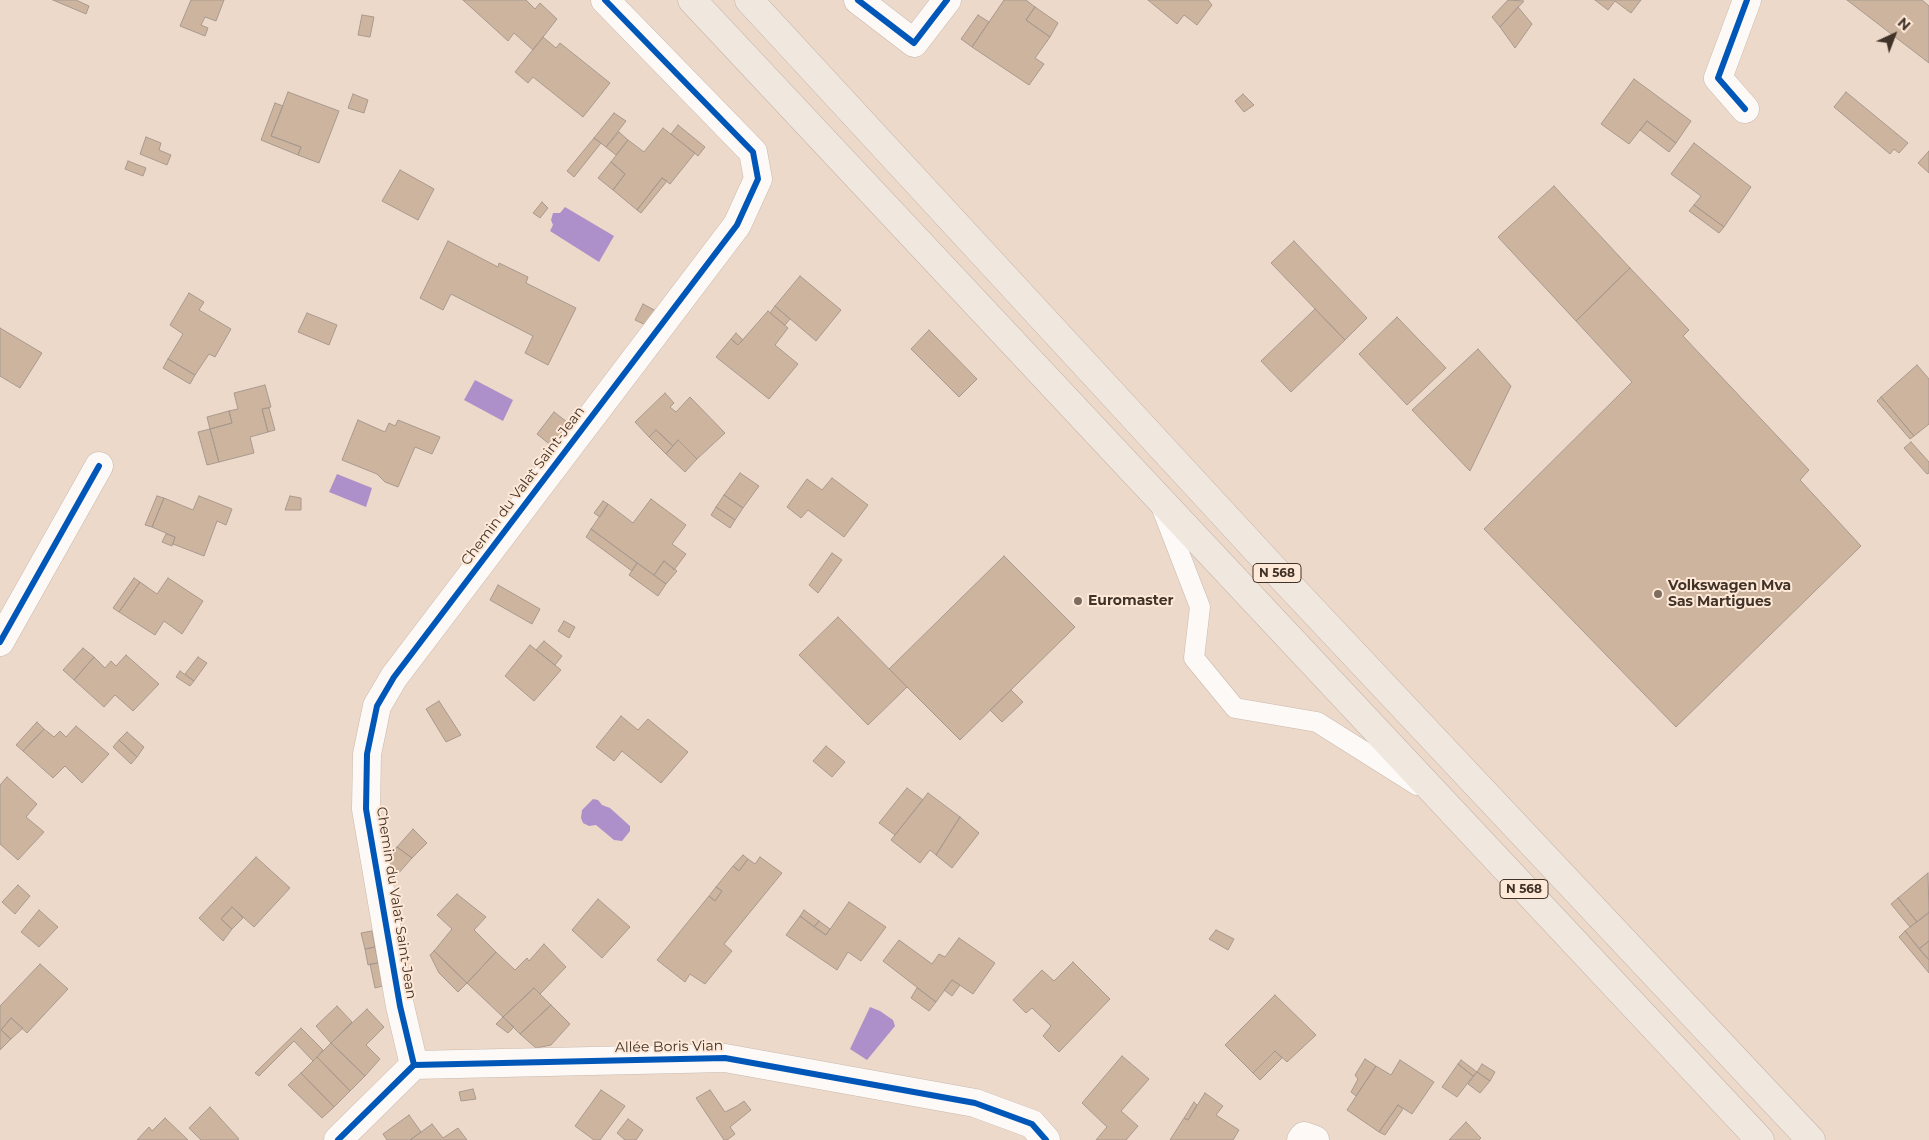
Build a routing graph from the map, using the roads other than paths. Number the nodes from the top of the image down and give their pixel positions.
1 (605, 0) edge
2 (692, 0) edge
3 (749, 0) edge
4 (858, 0) edge
5 (946, 0) edge
6 (1747, 0) edge
7 (1745, 109) dead end
8 (99, 466) dead end
9 (1157, 497) junction
10 (0, 642) edge
11 (1440, 799) junction
12 (414, 1065) junction
13 (338, 1140) edge
14 (1046, 1140) edge
15 (1301, 1140) edge
16 (1316, 1140) edge
17 (1760, 1140) edge
18 (1811, 1140) edge

1 - 12 street, Chemin du Valat Saint-Jean
2 - 9 highway, N 568
3 - 18 highway, N 568
4 - 5 street
6 - 7 street
8 - 10 street
9 - 11 highway, N 568
9 - 11 lane
11 - 17 highway, N 568
12 - 13 street
12 - 14 street, Allée Boris Vian
15 - 16 street

